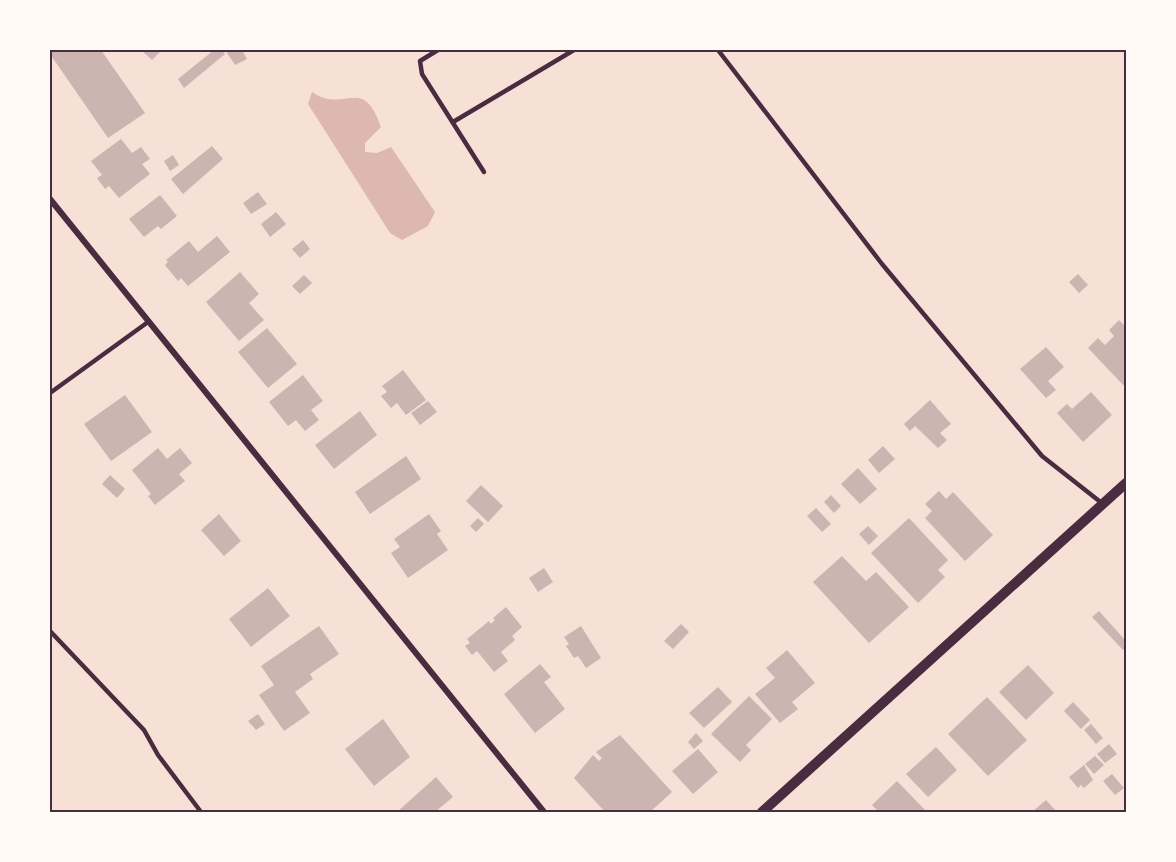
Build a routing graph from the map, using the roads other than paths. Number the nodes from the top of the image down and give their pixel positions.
1 (438, 50) edge
2 (574, 50) edge
3 (718, 50) edge
4 (453, 122) junction
5 (484, 172) dead end
6 (50, 199) edge
7 (148, 322) junction
8 (50, 393) edge
9 (1126, 483) edge
10 (1103, 504) junction
11 (50, 631) edge
12 (201, 813) edge
13 (544, 813) edge
14 (762, 813) edge

1 - 4 lane
2 - 4 lane
3 - 10 lane
4 - 5 lane
6 - 7 street
7 - 8 lane
7 - 13 street
9 - 10 street
10 - 14 street
11 - 12 lane

